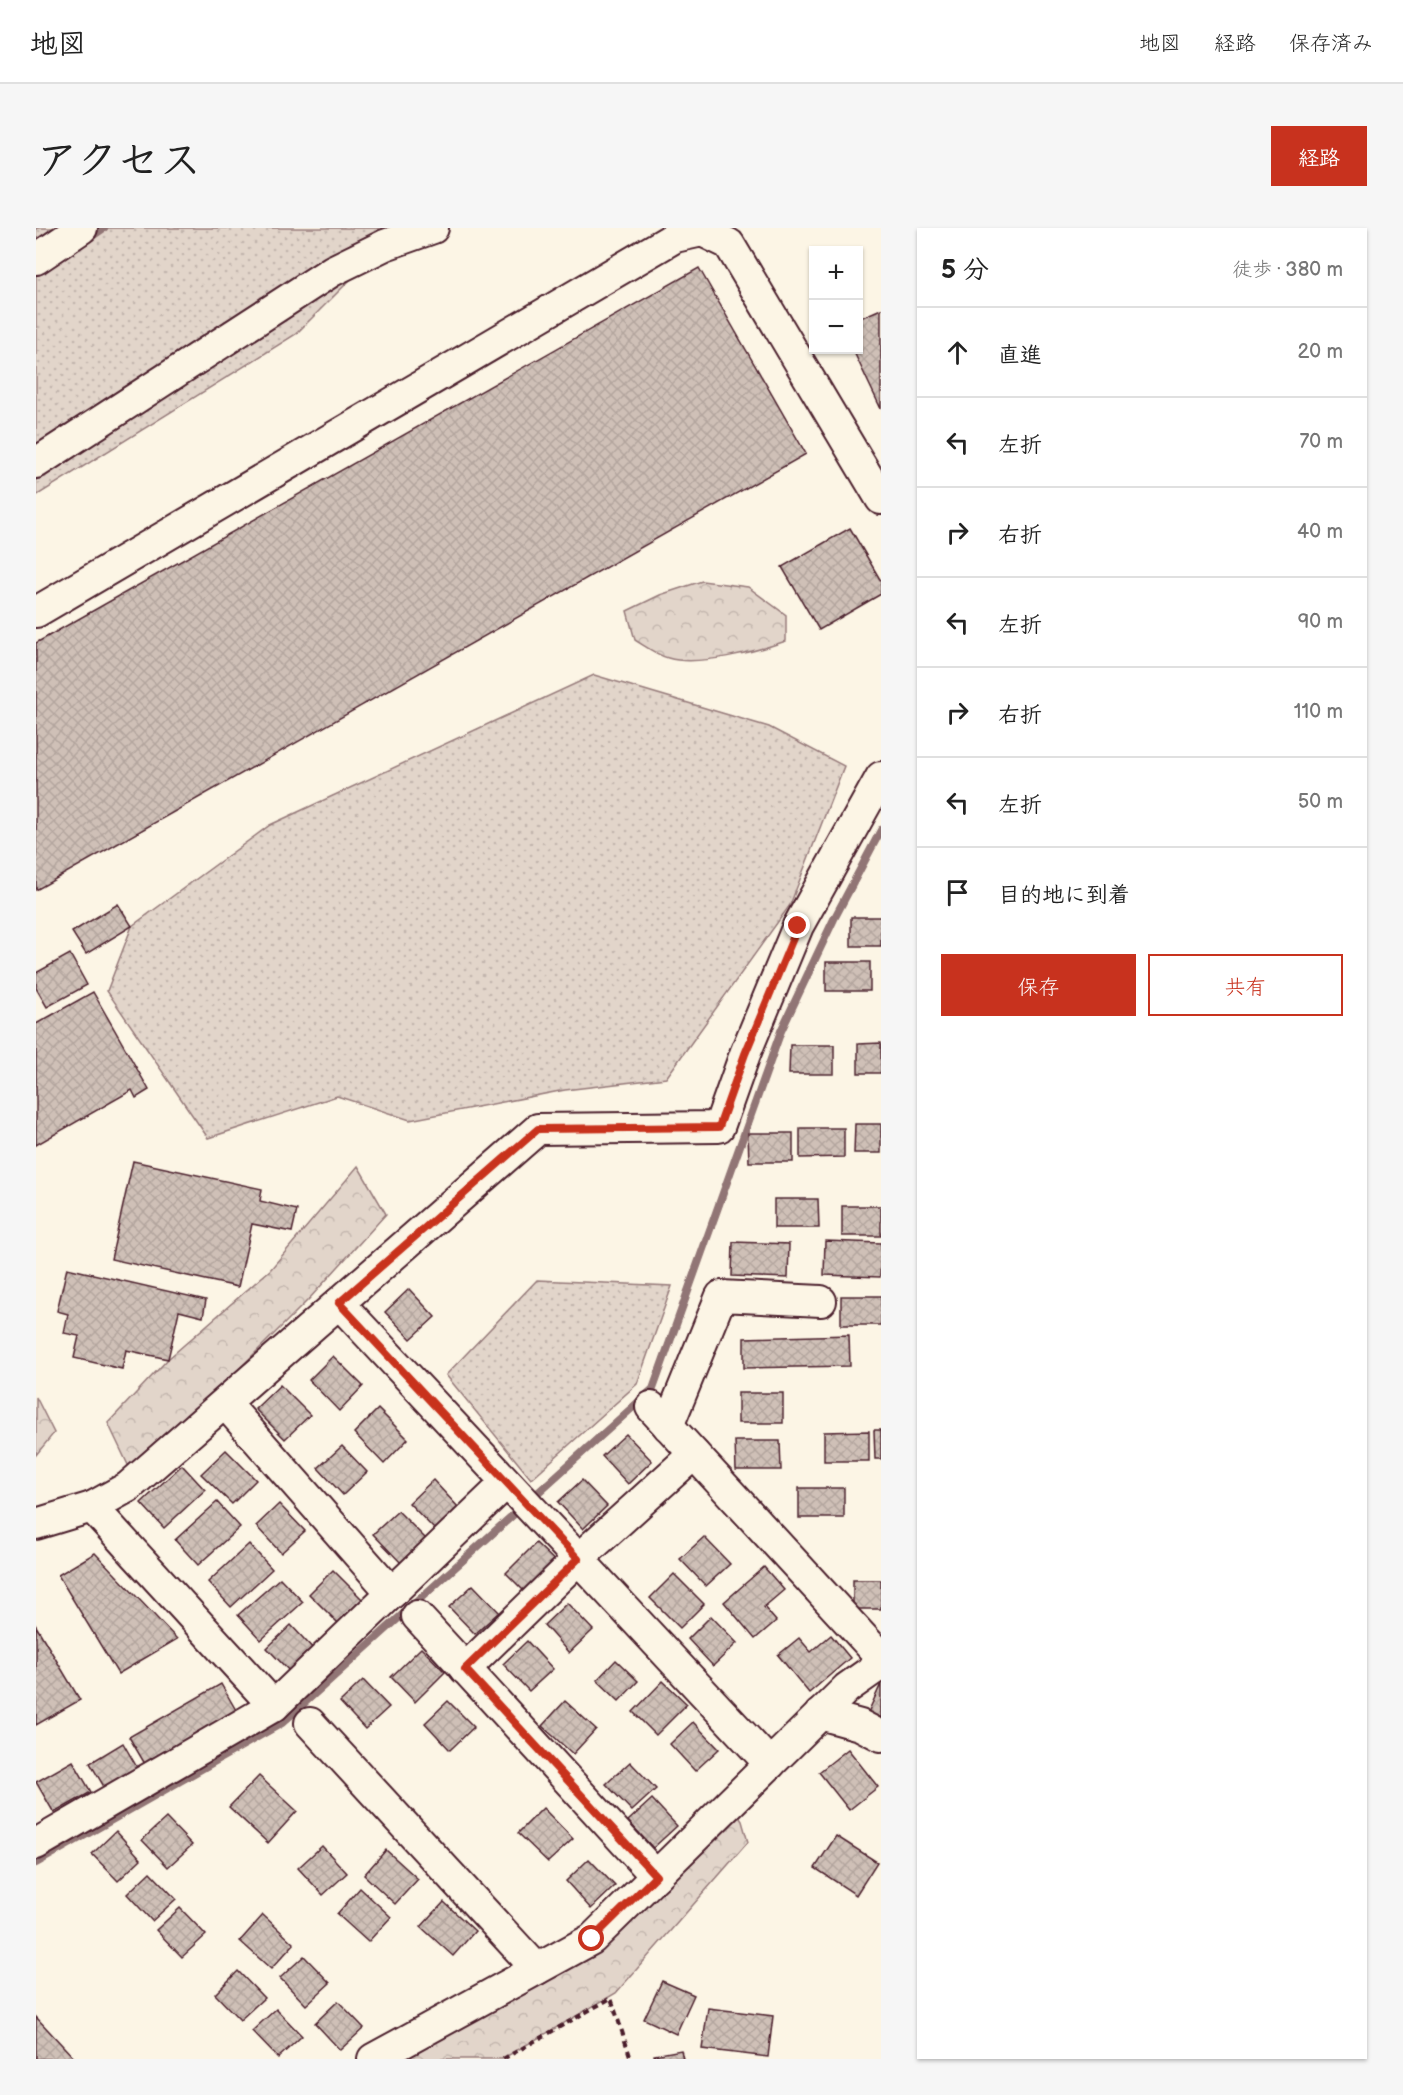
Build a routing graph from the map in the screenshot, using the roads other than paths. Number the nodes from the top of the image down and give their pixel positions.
1 (82, 228) edge
2 (433, 228) edge
3 (36, 259) edge
4 (36, 464) edge
5 (877, 491) edge
6 (36, 612) edge
7 (881, 777) edge
8 (821, 1301) dead end
9 (339, 1303) junction
10 (225, 1403) junction
11 (694, 1454) junction
12 (506, 1483) junction
13 (92, 1507) junction
14 (36, 1524) edge
15 (578, 1559) junction
16 (392, 1593) junction
17 (417, 1616) dead end
18 (881, 1657) edge
19 (881, 1664) edge
20 (465, 1669) junction
21 (274, 1706) junction
22 (820, 1714) junction
23 (310, 1723) dead end
24 (881, 1736) edge
25 (770, 1764) junction
26 (36, 1844) edge
27 (656, 1876) junction
28 (537, 1969) junction
29 (373, 2059) edge

1 - 3 street
2 - 4 street
5 - 6 street
7 - 9 street
8 - 11 street
9 - 10 street
9 - 12 street
10 - 13 street
10 - 16 street
11 - 15 street
11 - 18 street
12 - 15 street
12 - 16 street
13 - 14 street
13 - 21 street
15 - 20 street
15 - 25 street
16 - 21 street
17 - 20 street
19 - 22 street
20 - 27 street
21 - 26 street
22 - 24 street
22 - 25 street
23 - 28 street
25 - 27 street
27 - 28 street
28 - 29 street

